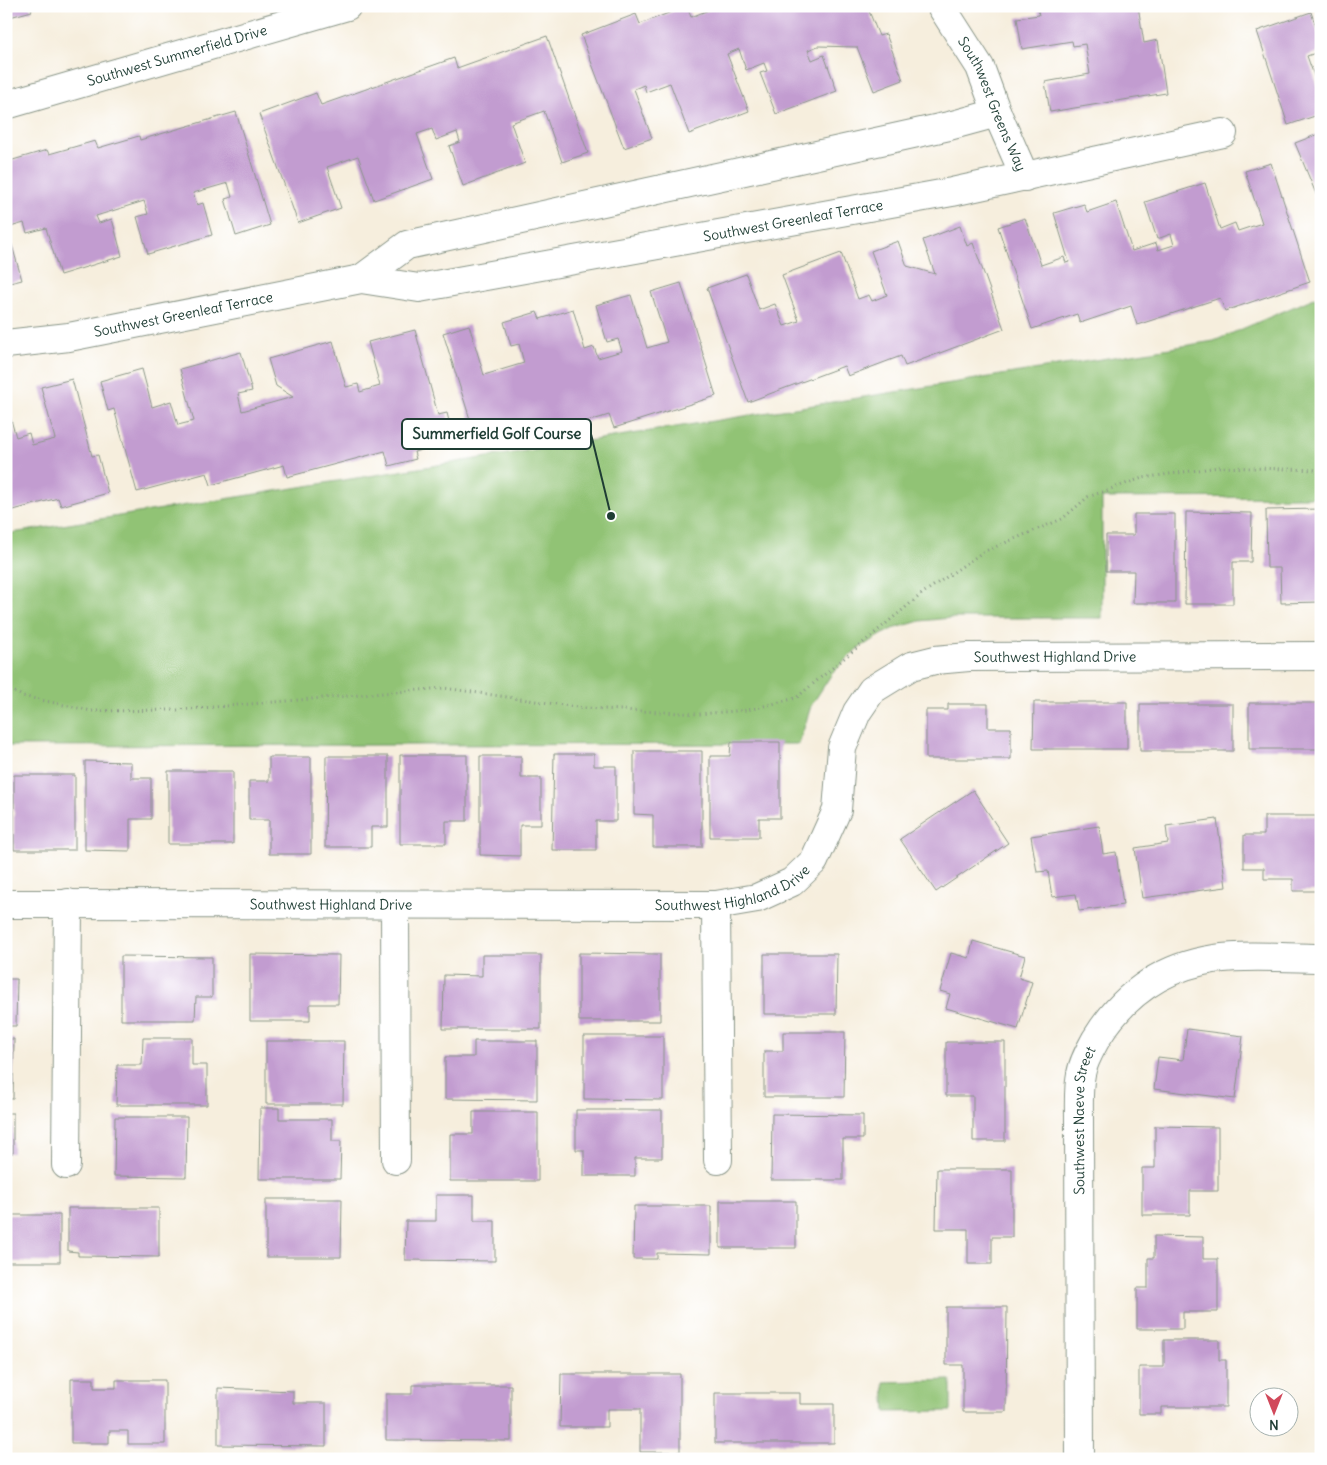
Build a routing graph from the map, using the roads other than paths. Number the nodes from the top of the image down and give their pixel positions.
1 (348, 6) edge
2 (941, 6) edge
3 (6, 105) edge
4 (996, 113) junction
5 (1223, 133) dead end
6 (1025, 177) junction
7 (361, 279) junction
8 (6, 344) edge
9 (1321, 656) edge
10 (68, 903) junction
11 (6, 904) edge
12 (395, 904) junction
13 (716, 905) junction
14 (1321, 958) edge
15 (396, 1160) dead end
16 (718, 1160) dead end
17 (66, 1165) dead end
18 (1080, 1459) edge

1 - 3 street, Southwest Summerfield Drive
2 - 4 street, Southwest Greens Way
4 - 6 street, Southwest Greens Way
4 - 7 street, Southwest Greenleaf Terrace
5 - 6 street, Southwest Greenleaf Terrace
6 - 7 street, Southwest Greenleaf Terrace
7 - 8 street, Southwest Greenleaf Terrace
9 - 13 street, Southwest Highland Drive
10 - 11 street, Southwest Highland Drive
10 - 12 street, Southwest Highland Drive
10 - 17 street
12 - 13 street, Southwest Highland Drive
12 - 15 street
13 - 16 street
14 - 18 street, Southwest Naeve Street

